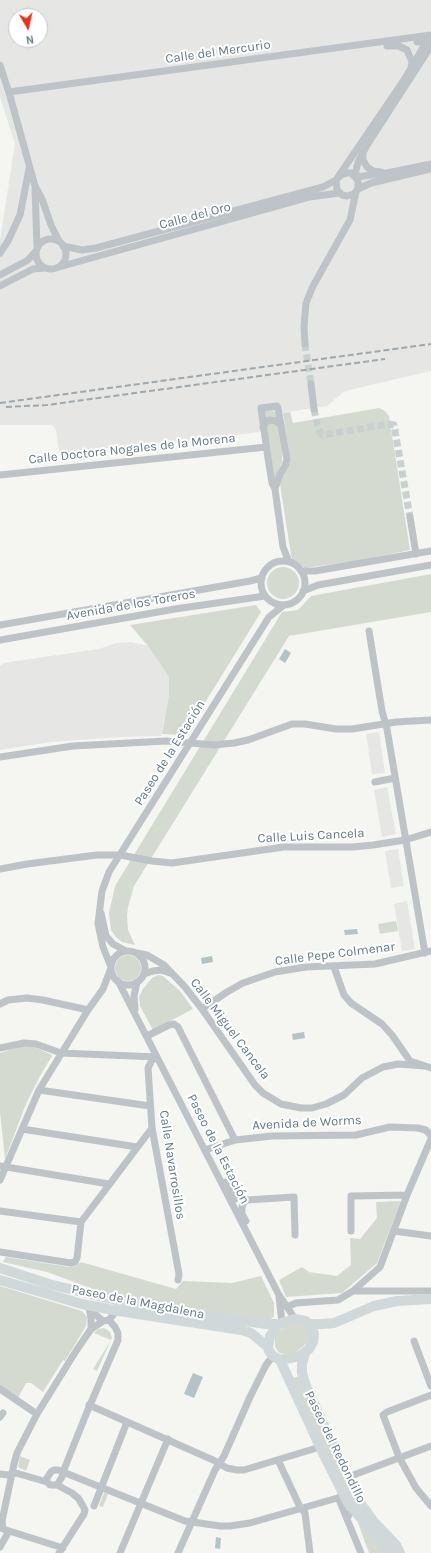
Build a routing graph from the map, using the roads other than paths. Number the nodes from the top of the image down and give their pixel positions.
1 (430, 38) edge
2 (387, 46) junction
3 (0, 65) edge
4 (411, 69) junction
5 (10, 94) junction
6 (363, 152) junction
7 (431, 164) edge
8 (29, 166) junction
9 (431, 169) edge
10 (387, 173) junction
11 (356, 176) junction
12 (337, 179) junction
13 (35, 186) junction
14 (357, 190) junction
15 (339, 193) junction
16 (347, 196) junction
17 (353, 206) junction
18 (61, 244) junction
19 (36, 250) junction
20 (0, 252) edge
21 (59, 267) junction
22 (44, 268) junction
23 (0, 275) edge
24 (0, 286) edge
25 (305, 344) tunnel mouth
26 (311, 384) tunnel mouth
27 (314, 409) tunnel mouth
28 (281, 425) junction
29 (263, 427) junction
30 (266, 447) junction
31 (0, 475) edge
32 (275, 489) junction
33 (410, 517) tunnel mouth
34 (283, 547) junction
35 (431, 551) edge
36 (416, 554) junction
37 (279, 562) junction
38 (289, 562) junction
39 (431, 566) edge
40 (301, 571) junction
41 (262, 578) junction
42 (304, 591) junction
43 (268, 598) junction
44 (284, 605) junction
45 (269, 617) junction
46 (0, 625) edge
47 (369, 631) dead end
48 (0, 639) edge
49 (431, 720) edge
50 (385, 724) junction
51 (190, 743) junction
52 (0, 757) edge
53 (395, 778) junction
54 (374, 782) dead end
55 (431, 832) edge
56 (405, 840) junction
57 (120, 855) junction
58 (0, 869) edge
59 (100, 905) junction
60 (126, 950) junction
61 (428, 952) edge
62 (137, 953) junction
63 (334, 967) junction
64 (111, 968) junction
65 (144, 974) junction
66 (172, 974) junction
67 (117, 981) junction
68 (138, 982) junction
69 (103, 989) junction
70 (0, 1004) edge
71 (202, 1009) junction
72 (88, 1010) junction
73 (135, 1015) junction
74 (147, 1036) junction
75 (1, 1047) edge
76 (61, 1054) junction
77 (404, 1055) junction
78 (157, 1057) junction
79 (398, 1064) junction
80 (428, 1067) edge
81 (39, 1090) junction
82 (150, 1106) junction
83 (431, 1126) edge
84 (152, 1128) junction
85 (418, 1128) junction
86 (22, 1129) junction
87 (431, 1138) edge
88 (235, 1140) junction
89 (136, 1147) junction
90 (205, 1150) junction
91 (2, 1167) edge
92 (220, 1179) junction
93 (0, 1180) edge
94 (109, 1184) junction
95 (408, 1195) junction
96 (243, 1200) junction
97 (231, 1202) junction
98 (0, 1211) edge
99 (81, 1222) junction
100 (351, 1231) dead end
101 (394, 1231) junction
102 (295, 1235) dead end
103 (431, 1236) edge
104 (250, 1238) junction
105 (0, 1252) edge
106 (0, 1268) edge
107 (0, 1280) edge
108 (178, 1280) dead end
109 (353, 1291) junction
110 (431, 1291) edge
111 (279, 1295) junction
112 (431, 1299) edge
113 (86, 1306) junction
114 (287, 1308) junction
115 (116, 1311) junction
116 (295, 1319) junction
117 (106, 1321) junction
118 (280, 1323) junction
119 (334, 1323) junction
120 (310, 1324) junction
121 (91, 1329) junction
122 (314, 1337) junction
123 (414, 1341) dead end
124 (305, 1353) junction
125 (274, 1354) junction
126 (431, 1386) edge
127 (0, 1388) edge
128 (431, 1395) edge
129 (89, 1405) junction
130 (37, 1414) junction
131 (127, 1422) junction
132 (168, 1439) junction
133 (431, 1446) edge
134 (320, 1447) junction
135 (400, 1457) junction
136 (278, 1460) junction
137 (219, 1464) junction
138 (63, 1472) junction
139 (0, 1474) edge
140 (13, 1474) junction
141 (348, 1477) junction
142 (47, 1482) junction
143 (57, 1485) junction
144 (102, 1487) junction
145 (341, 1494) junction
146 (141, 1503) junction
147 (94, 1506) dead end
148 (431, 1506) edge
149 (301, 1508) junction
150 (350, 1515) junction
151 (191, 1522) junction
152 (6, 1530) junction
153 (0, 1548) edge
154 (61, 1550) edge
155 (120, 1553) edge
156 (178, 1553) edge
157 (310, 1553) edge
158 (361, 1553) edge
159 (391, 1553) edge
160 (400, 1553) edge

1 - 2 street, Calle del Mercurio
1 - 4 street
1 - 5 street, Calle del Mercurio
1 - 6 street
2 - 4 street
2 - 5 street, Calle del Mercurio
3 - 5 street
4 - 12 street
5 - 8 street
6 - 10 street
6 - 11 street
7 - 10 street
8 - 13 street
8 - 20 street
9 - 14 street
10 - 11 street
11 - 12 street
11 - 14 street
12 - 15 street
12 - 18 street, Calle del Oro
13 - 18 street
13 - 19 street
14 - 16 street
14 - 17 street
15 - 16 street
15 - 21 street, Calle del Oro
16 - 17 street
17 - 25 street
18 - 19 street
18 - 21 street
19 - 22 street
19 - 23 street
21 - 22 street
22 - 24 street
26 - 27 street
28 - 29 street
28 - 29 street
28 - 32 street
29 - 30 street
30 - 31 street, Calle Doctora Nogales de la Morena
30 - 32 street
32 - 34 street
33 - 36 street
34 - 37 street
34 - 38 street
35 - 36 street
36 - 40 street
37 - 38 street
37 - 41 street
38 - 40 street
39 - 42 street
40 - 42 street
41 - 43 street
41 - 46 street, Avenida de los Toreros
42 - 44 street
43 - 44 street
43 - 45 street, Paseo de la Estación
43 - 48 street, Avenida de los Toreros
44 - 45 street, Paseo de la Estación
45 - 51 street, Paseo de la Estación
47 - 50 street
49 - 50 street
50 - 51 street
50 - 53 street
51 - 52 street
51 - 57 street, Paseo de la Estación
53 - 54 street
53 - 56 street
55 - 56 street, Calle Luis Cancela
56 - 57 street, Calle Luis Cancela
56 - 61 street
57 - 58 street, Calle Luis Cancela
57 - 59 street, Paseo de la Estación
59 - 60 street, Paseo de la Estación
59 - 64 street, Paseo de la Estación
60 - 62 street
60 - 64 street
61 - 63 street, Calle Pepe Colmenar
62 - 65 street
62 - 66 street, Calle Miguel Cancela
63 - 71 street, Calle Pepe Colmenar
63 - 77 street
64 - 67 street
64 - 69 street
65 - 66 street, Calle Miguel Cancela
65 - 68 street
66 - 71 street, Calle Miguel Cancela
67 - 68 street
67 - 69 street
67 - 73 street, Paseo de la Estación
68 - 73 street, Paseo de la Estación
69 - 72 street
70 - 72 street
71 - 79 street, Calle Miguel Cancela
72 - 76 street
73 - 74 street, Paseo de la Estación
74 - 78 street, Paseo de la Estación
74 - 88 street
75 - 76 street
76 - 78 street
76 - 81 street
77 - 79 street
77 - 80 street, Calle Miguel Cancela
78 - 82 street, Calle Navarrosillos
78 - 90 street, Paseo de la Estación
79 - 80 street, Calle Miguel Cancela
81 - 82 street
81 - 86 street
82 - 84 street, Calle Navarrosillos
83 - 85 street
84 - 89 street
84 - 108 street, Calle Navarrosillos
85 - 87 street, Avenida de Worms
85 - 88 street, Avenida de Worms
86 - 89 street
86 - 91 street
87 - 95 street
88 - 90 street, Avenida de Worms
89 - 94 street
90 - 92 street, Paseo de la Estación
91 - 93 street
91 - 94 street
92 - 96 street
92 - 97 street, Paseo de la Estación
94 - 99 street
95 - 100 street
95 - 101 street
96 - 97 street
96 - 102 street
96 - 104 street
97 - 104 street, Paseo de la Estación
98 - 99 street
99 - 105 street, Paseo de la Magdalena
101 - 103 street
101 - 109 street
104 - 111 street, Paseo de la Estación
106 - 118 main road, Paseo de la Magdalena
107 - 113 main road, Paseo de la Magdalena
109 - 110 street
109 - 114 street
111 - 114 street, Paseo de la Estación
111 - 118 street, Paseo de la Estación
112 - 119 main road
113 - 115 main road, Paseo de la Magdalena
113 - 117 street
113 - 121 street
114 - 116 street, Paseo de la Estación
115 - 117 street
115 - 125 main road, Paseo de la Magdalena
116 - 118 main road
116 - 120 main road
117 - 121 street
117 - 129 street
118 - 125 main road
119 - 120 main road
119 - 122 main road
120 - 122 main road
121 - 130 street
122 - 124 main road
123 - 126 street
124 - 125 main road
124 - 141 main road, Paseo del Redondillo
125 - 134 main road, Paseo del Redondillo
125 - 137 street
127 - 130 street
128 - 135 street
129 - 131 street
129 - 138 street
130 - 140 street
131 - 132 street
131 - 144 street
132 - 137 street
132 - 146 street
133 - 135 street
134 - 136 street
134 - 145 main road, Paseo del Redondillo
135 - 141 street
135 - 148 street
136 - 137 street
136 - 149 street
137 - 151 street
138 - 142 street
138 - 143 street
138 - 144 street
139 - 140 street
140 - 142 street
140 - 152 street
141 - 160 main road, Paseo del Redondillo
142 - 143 street
143 - 154 street
144 - 146 street
144 - 147 street
145 - 149 street
145 - 150 main road, Paseo del Redondillo
146 - 151 street
146 - 155 street
149 - 151 street
149 - 157 street
150 - 158 street
150 - 159 main road, Paseo del Redondillo
151 - 156 street
152 - 153 street
152 - 154 street

